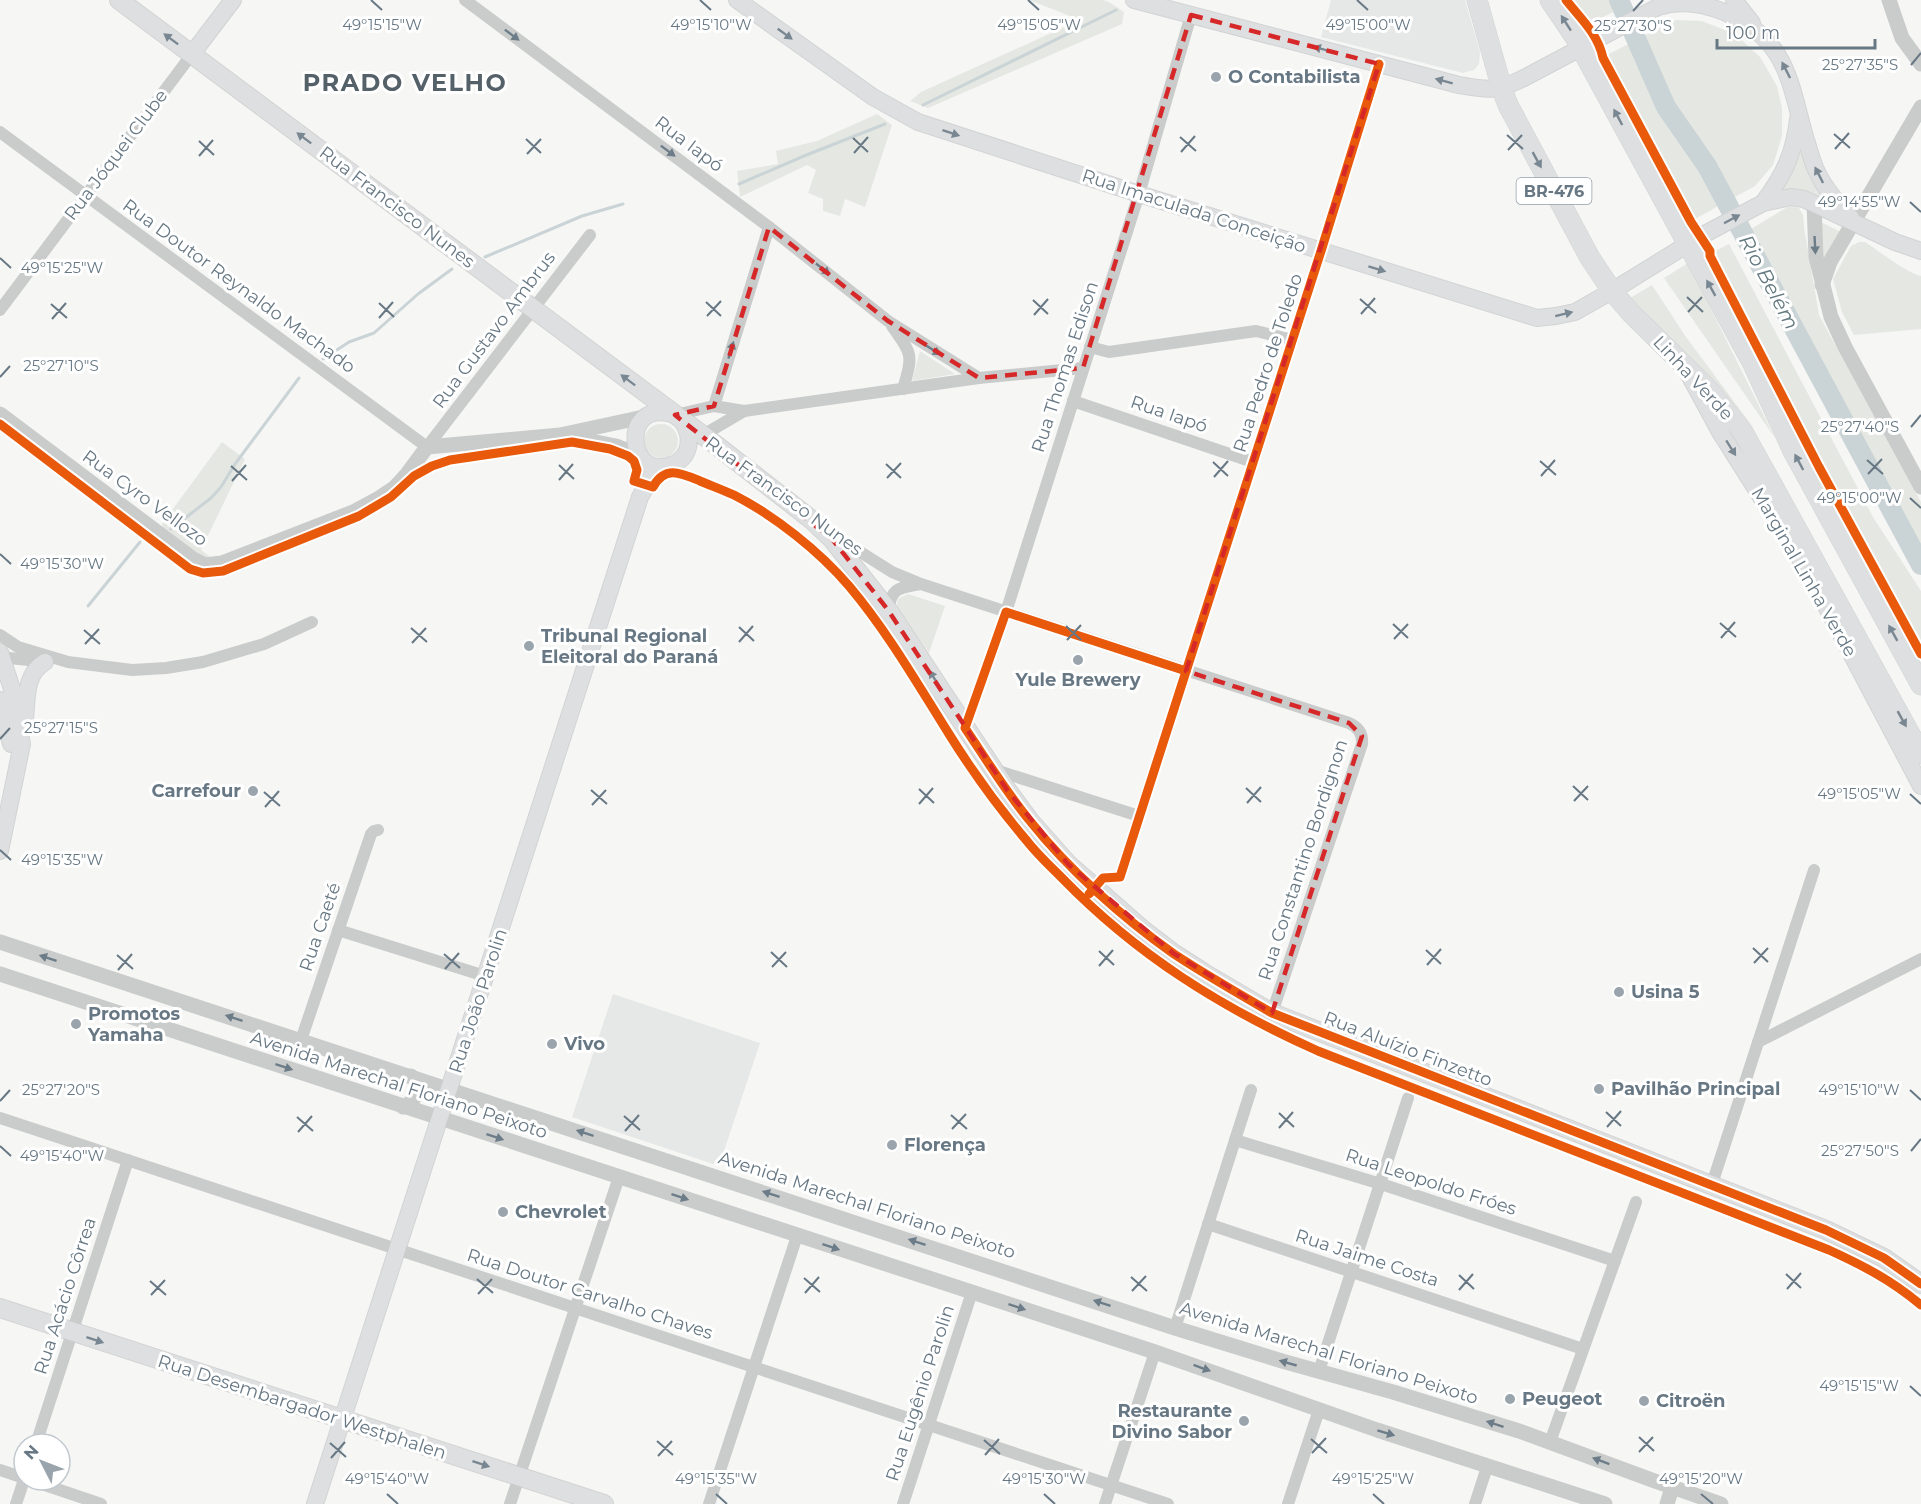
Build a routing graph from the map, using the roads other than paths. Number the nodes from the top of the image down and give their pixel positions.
1 (119, 0) edge
2 (232, 0) edge
3 (465, 0) edge
4 (737, 0) edge
5 (1134, 0) edge
6 (1478, 0) edge
7 (1550, 0) edge
8 (1734, 0) edge
9 (1889, 0) edge
10 (1191, 15) junction
11 (1760, 34) junction
12 (1589, 44) junction
13 (192, 54) junction
14 (1379, 64) junction
15 (1921, 64) edge
16 (1502, 89) junction
17 (1921, 107) edge
18 (1798, 112) junction
19 (0, 132) edge
20 (1139, 194) junction
21 (86, 196) junction
22 (1763, 202) junction
23 (1814, 203) junction
24 (1854, 222) junction
25 (769, 227) junction
26 (590, 235) dead end
27 (1694, 240) junction
28 (1321, 251) junction
29 (1921, 251) edge
30 (1822, 285) junction
31 (1612, 291) junction
32 (534, 309) junction
33 (0, 310) edge
34 (888, 321) junction
35 (1293, 340) junction
36 (1090, 347) junction
37 (1681, 361) junction
38 (1083, 368) junction
39 (979, 378) junction
40 (903, 389) junction
41 (1073, 401) junction
42 (714, 406) junction
43 (744, 411) junction
44 (0, 414) edge
45 (648, 416) junction
46 (678, 418) junction
47 (560, 435) junction
48 (695, 441) junction
49 (427, 447) junction
50 (639, 455) junction
51 (1253, 462) junction
52 (662, 467) junction
53 (1921, 487) edge
54 (640, 497) junction
55 (812, 520) junction
56 (921, 584) junction
57 (888, 610) junction
58 (1006, 612) junction
59 (312, 622) dead end
60 (0, 635) edge
61 (1, 656) edge
62 (45, 662) junction
63 (68, 662) junction
64 (1186, 671) junction
65 (1921, 685) edge
66 (0, 700) edge
67 (1349, 723) joint
68 (965, 728) junction
69 (22, 744) junction
70 (1921, 754) edge
71 (992, 769) junction
72 (1921, 786) edge
73 (13, 787) junction
74 (1139, 816) junction
75 (378, 830) dead end
76 (0, 851) edge
77 (1814, 870) dead end
78 (1120, 877) dead end
79 (338, 930) junction
80 (0, 942) edge
81 (1921, 959) edge
82 (0, 974) edge
83 (485, 976) junction
84 (1272, 1013) junction
85 (301, 1040) junction
86 (1758, 1042) junction
87 (411, 1076) junction
88 (449, 1089) junction
89 (1251, 1090) dead end
90 (1408, 1098) dead end
91 (403, 1107) junction
92 (0, 1118) edge
93 (440, 1119) junction
94 (1235, 1140) junction
95 (128, 1160) junction
96 (619, 1177) junction
97 (1381, 1184) junction
98 (1712, 1184) junction
99 (1636, 1202) dead end
100 (1208, 1224) junction
101 (797, 1236) junction
102 (397, 1249) junction
103 (1615, 1261) junction
104 (1352, 1272) junction
105 (1921, 1284) edge
106 (972, 1292) junction
107 (0, 1308) edge
108 (575, 1308) junction
109 (1175, 1328) junction
110 (72, 1333) junction
111 (1583, 1350) junction
112 (1155, 1352) junction
113 (754, 1367) junction
114 (1319, 1371) junction
115 (1319, 1410) junction
116 (342, 1420) junction
117 (928, 1425) junction
118 (40, 1432) edge
119 (1550, 1442) junction
120 (1487, 1467) junction
121 (519, 1477) junction
122 (1111, 1485) junction
123 (1672, 1488) junction
124 (66, 1492) edge
125 (1698, 1500) edge
126 (101, 1504) edge
127 (315, 1504) edge
128 (510, 1504) edge
129 (604, 1504) edge
130 (709, 1504) edge
131 (903, 1504) edge
132 (1105, 1504) edge
133 (1168, 1504) edge
134 (1288, 1504) edge
135 (1475, 1504) edge
136 (1605, 1504) edge
137 (1667, 1504) edge
138 (1722, 1504) edge

13 -> 1 main road, Rua Francisco Nunes
2 - 13 main road, Rua Jóquei Clube
3 -> 25 street, Rua Iapó
4 -> 20 main road, Rua Imaculada Conceição
5 - 10 main road
6 - 16 highway, Linha Verde / BR-476
12 -> 7 highway
8 - 11 main road
9 - 15 street
14 -> 10 main road
10 - 20 street, Rua Thomas Edison
11 - 12 main road
18 -> 11 main road
12 - 16 main road
27 -> 12 highway
13 - 21 street, Rua Jóquei Clube
32 -> 13 main road, Rua Francisco Nunes
16 -> 14 main road
14 - 28 street, Rua Pedro de Toledo
16 -> 31 highway, Linha Verde / BR-476
17 - 24 street
18 - 22 main road, Rua Imaculada Conceição
24 -> 18 main road
19 - 21 street, Rua Doutor Reynaldo Machado
20 - 28 main road, Rua Imaculada Conceição
20 - 36 street, Rua Thomas Edison
21 - 33 street, Rua Jóquei Clube
21 - 49 street, Rua Doutor Reynaldo Machado
22 - 23 main road, Rua Imaculada Conceição
27 -> 22 main road, Rua Imaculada Conceição
23 - 24 main road, Rua Imaculada Conceição
23 -> 30 street
24 - 29 main road, Rua Imaculada Conceição
24 - 30 street
25 -> 34 street, Rua Iapó
42 -> 25 street
26 - 32 street, Rua Gustavo Ambrus
27 - 31 main road, Rua Imaculada Conceição
65 -> 27 highway
28 -> 31 main road, Rua Imaculada Conceição
28 - 35 street, Rua Pedro de Toledo
30 - 53 street
31 - 37 highway, Linha Verde / BR-476
46 -> 32 main road, Rua Francisco Nunes
32 - 49 street, Rua Gustavo Ambrus
34 -> 39 street, Rua Iapó
34 - 40 street, Rua Iapó
35 - 36 street
35 - 51 street, Rua Pedro de Toledo
36 - 38 street, Rua Thomas Edison
37 -> 70 highway, Linha Verde / BR-476
37 -> 72 main road, Marginal Linha Verde
38 - 39 street
38 - 41 street, Rua Thomas Edison
39 - 40 street
40 - 43 street
41 - 51 street, Rua Iapó
41 - 58 street, Rua Thomas Edison
42 - 43 street
42 - 46 street
43 - 48 street
44 - 49 street, Rua Cyro Vellozo
45 - 46 main road
45 - 47 street
45 - 50 main road
46 - 48 main road, Rua Francisco Nunes
47 - 49 street
47 - 50 street
48 - 52 main road
48 - 55 main road, Rua Francisco Nunes
50 - 52 main road
50 - 54 main road, Rua João Parolin
51 - 64 street, Rua Pedro de Toledo
52 - 54 main road, Rua João Parolin
54 - 83 main road, Rua João Parolin
55 - 56 street, Rua Francisco Nunes
55 - 57 main road, Rua Aluízio Finzetto
56 - 57 street
56 - 58 street, Rua Francisco Nunes
68 -> 57 main road, Rua Aluízio Finzetto
58 - 64 street, Rua Francisco Nunes
58 - 68 street, Rua Thomas Edison
59 - 63 street
60 - 63 street
61 - 62 street
61 - 69 main road
62 - 63 street
62 - 69 main road
64 - 67 street, Rua Francisco Nunes
64 - 74 street, Rua Pedro de Toledo
66 - 73 main road
67 - 84 street, Rua Constantino Bordignon
68 - 71 main road, Rua Aluízio Finzetto
69 - 73 main road
71 - 74 street
71 - 84 main road, Rua Aluízio Finzetto
73 - 76 main road
74 - 78 street, Rua Pedro de Toledo
75 - 79 street, Rua Caeté
77 - 86 street
79 - 83 street
79 - 85 street, Rua Caeté
85 -> 80 street, Avenida Marechal Floriano Peixoto
81 - 86 street
82 -> 91 street, Avenida Marechal Floriano Peixoto
83 - 88 main road, Rua João Parolin
84 - 98 main road, Rua Aluízio Finzetto
85 - 87 street, Avenida Marechal Floriano Peixoto
86 - 98 street
87 - 88 street, Avenida Marechal Floriano Peixoto
87 - 91 street
88 - 93 main road, Rua João Parolin
109 -> 88 street, Avenida Marechal Floriano Peixoto
89 - 94 street
90 - 97 street
91 - 93 street, Avenida Marechal Floriano Peixoto
92 - 95 street, Rua Doutor Carvalho Chaves
93 -> 96 street, Avenida Marechal Floriano Peixoto
93 - 102 main road, Rua João Parolin
94 - 97 street, Rua Leopoldo Fróes
94 - 100 street
95 - 102 street, Rua Doutor Carvalho Chaves
95 - 110 street, Rua Acácio Côrrea
96 -> 101 street, Avenida Marechal Floriano Peixoto
96 - 108 street
97 - 103 street, Rua Leopoldo Fróes
97 - 104 street
98 - 105 main road, Rua Aluízio Finzetto
99 - 103 street
100 - 104 street, Rua Jaime Costa
100 - 109 street
101 -> 106 street, Avenida Marechal Floriano Peixoto
101 - 113 street
102 - 108 street, Rua Doutor Carvalho Chaves
102 - 116 main road, Rua João Parolin
103 - 111 street
104 - 111 street, Rua Jaime Costa
104 - 114 street
106 -> 112 street, Avenida Marechal Floriano Peixoto
106 - 117 street, Rua Eugênio Parolin
107 - 110 main road, Rua Desembargador Westphalen
108 - 113 street, Rua Doutor Carvalho Chaves
108 - 121 street
114 -> 109 street, Avenida Marechal Floriano Peixoto
110 -> 116 main road, Rua Desembargador Westphalen
110 - 118 street, Rua Acácio Côrrea
111 - 119 street
112 -> 115 street, Avenida Marechal Floriano Peixoto
112 - 122 street
113 - 117 street, Rua Doutor Carvalho Chaves
113 - 130 street
119 -> 114 street, Avenida Marechal Floriano Peixoto
115 -> 120 street, Avenida Marechal Floriano Peixoto
115 - 134 street
116 -> 121 main road, Rua Desembargador Westphalen
116 - 127 main road, Rua João Parolin
117 - 122 street, Rua Doutor Carvalho Chaves
117 - 131 street, Rua Eugênio Parolin
123 -> 119 street, Avenida Marechal Floriano Peixoto
120 - 135 street
120 - 136 street, Avenida Marechal Floriano Peixoto
121 - 128 street
121 - 129 main road, Rua Desembargador Westphalen
122 - 132 street
122 - 133 street, Rua Doutor Carvalho Chaves
123 - 125 street, Avenida Marechal Floriano Peixoto
123 - 137 street
124 - 126 street
125 - 138 street, Avenida Marechal Floriano Peixoto

